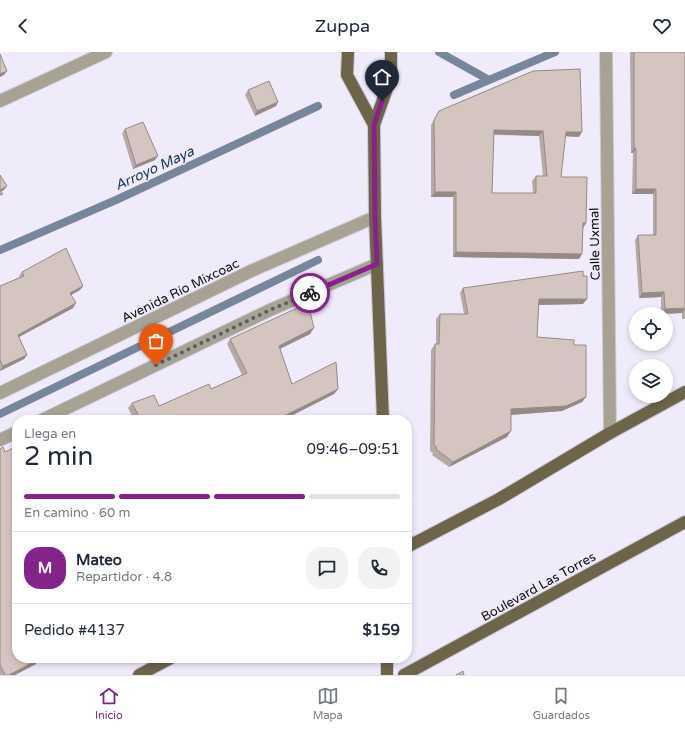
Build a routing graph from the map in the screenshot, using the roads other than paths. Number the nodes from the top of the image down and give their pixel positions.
1 (106, 52) edge
2 (348, 52) edge
3 (390, 52) edge
4 (606, 53) edge
5 (0, 102) edge
6 (374, 125) junction
7 (375, 217) junction
8 (377, 264) junction
9 (685, 392) edge
10 (0, 393) edge
11 (52, 415) edge
12 (383, 415) edge
13 (610, 433) junction
14 (12, 434) edge
15 (0, 440) edge
16 (685, 522) edge
17 (412, 544) edge
18 (161, 663) edge
19 (387, 663) edge
20 (138, 675) edge
21 (387, 675) edge
22 (404, 675) edge

1 - 5 street
2 - 6 main road
3 - 6 main road
4 - 13 street, Calle Uxmal
6 - 7 main road
7 - 8 main road
7 - 10 street, Avenida Río Mixcoac
8 - 11 street
8 - 12 main road
9 - 13 main road
13 - 17 main road
14 - 15 street
16 - 22 main road, Boulevard Las Torres
18 - 20 main road
19 - 21 main road

